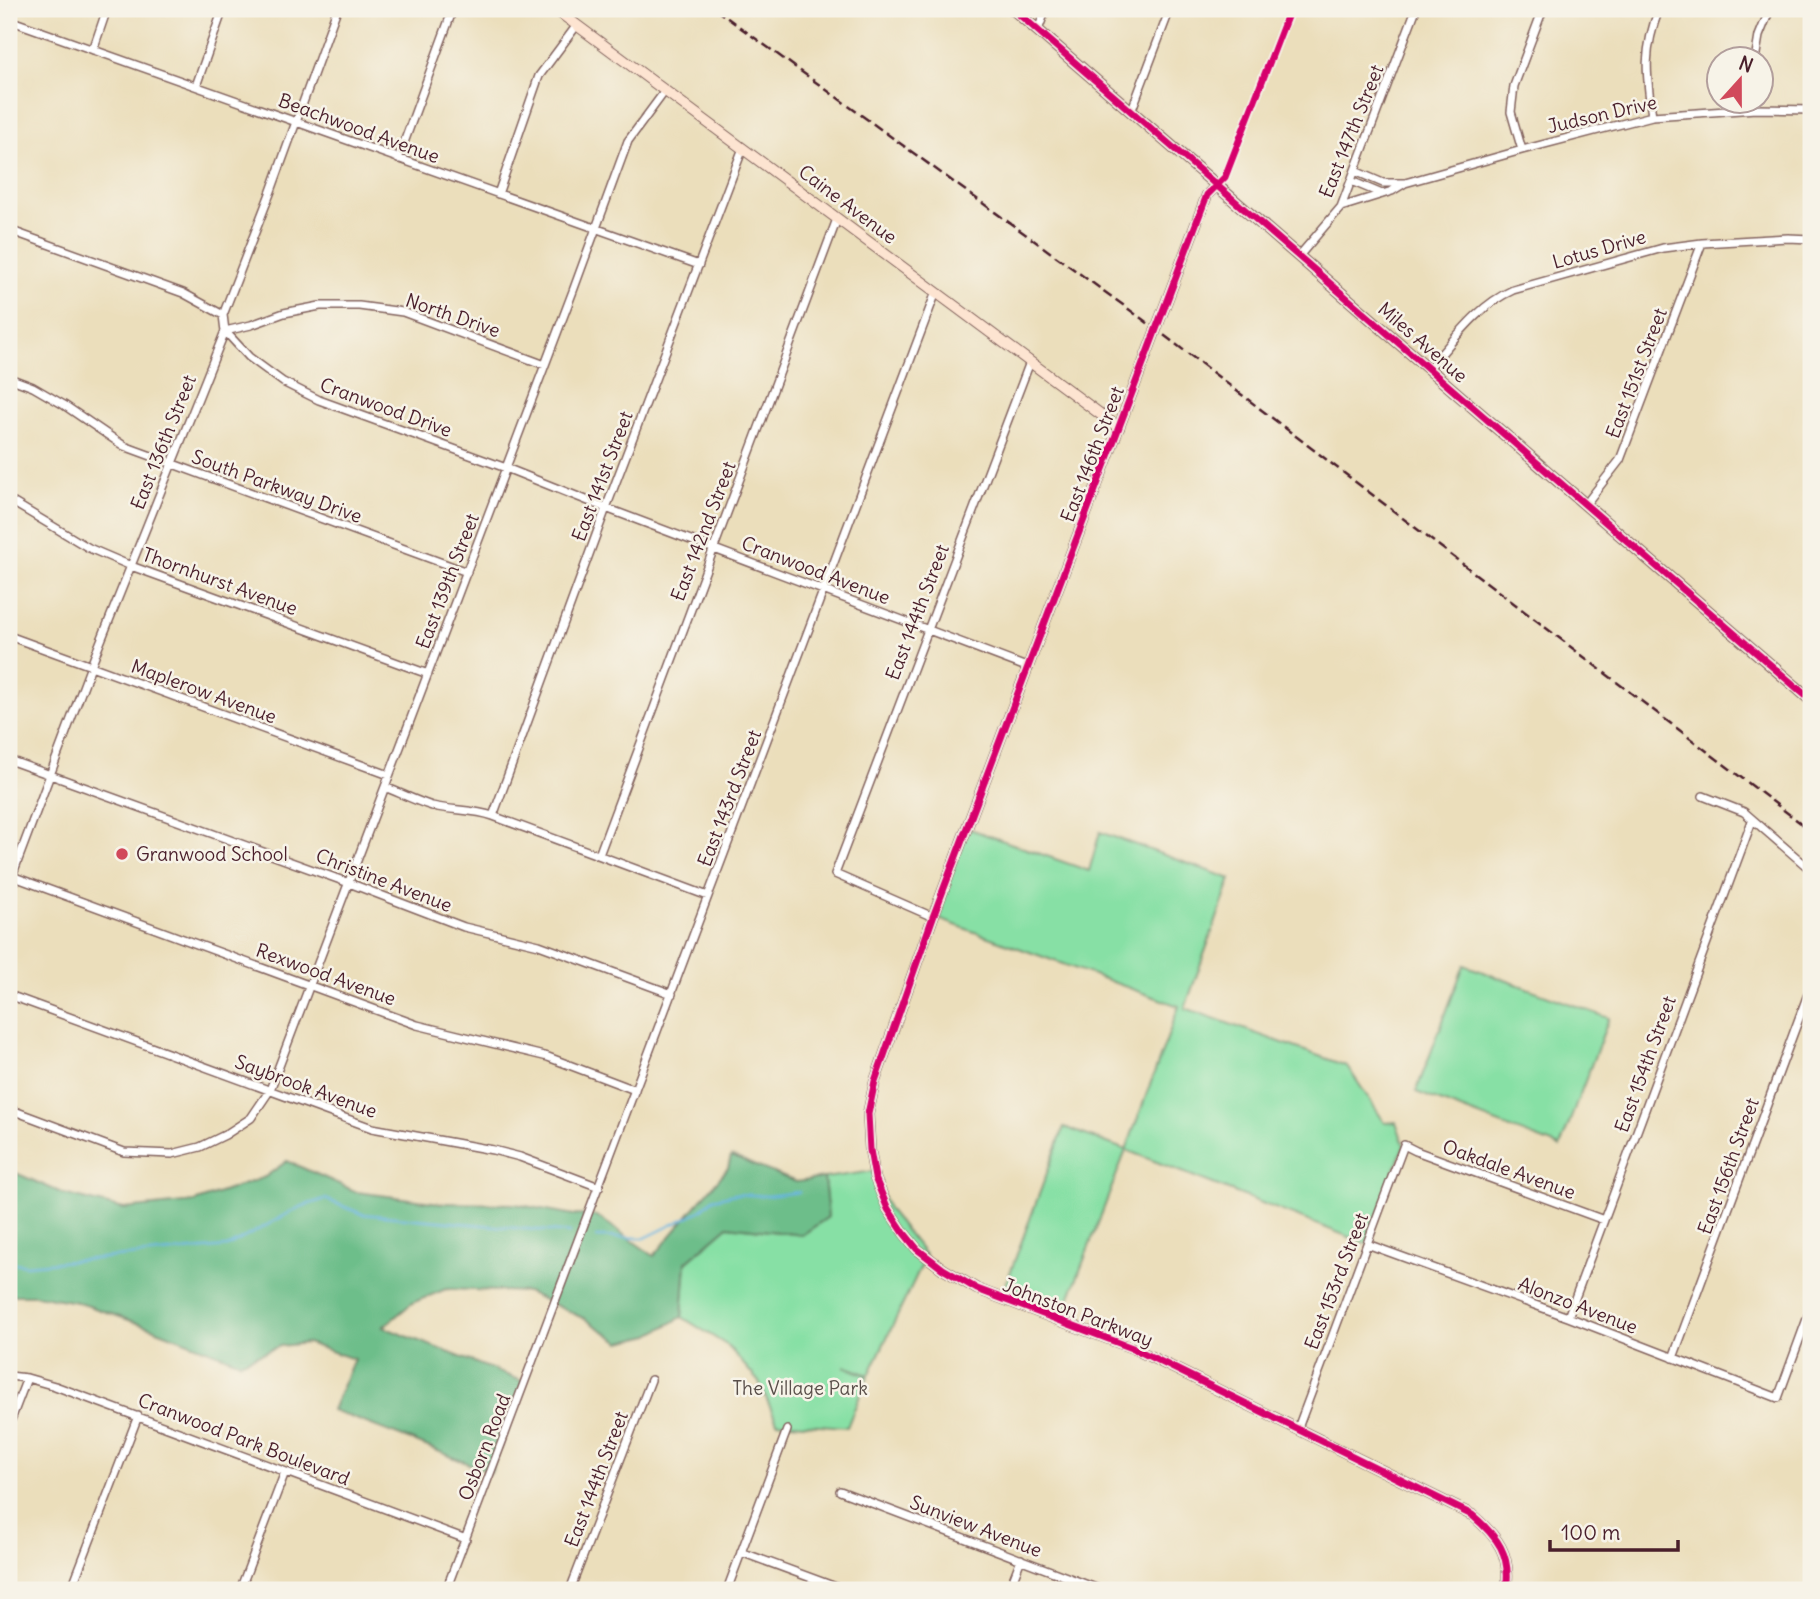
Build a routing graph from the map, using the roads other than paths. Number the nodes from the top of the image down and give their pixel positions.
1 (107, 9) edge
2 (223, 9) edge
3 (337, 9) edge
4 (453, 9) edge
5 (555, 9) edge
6 (1013, 9) edge
7 (1046, 9) edge
8 (1170, 9) edge
9 (1290, 9) edge
10 (1416, 9) edge
11 (1543, 9) edge
12 (1659, 9) edge
13 (1770, 9) edge
14 (9, 20) edge
15 (577, 26) junction
16 (1038, 30) junction
17 (1757, 46) edge
18 (93, 50) junction
19 (195, 86) junction
20 (665, 90) junction
21 (1774, 107) edge
22 (1704, 110) edge
23 (1811, 110) edge
24 (1131, 112) junction
25 (1652, 116) junction
26 (296, 122) junction
27 (743, 148) junction
28 (1522, 150) junction
29 (398, 159) junction
30 (1355, 171) junction
31 (1351, 181) junction
32 (1405, 183) junction
33 (1217, 185) junction
34 (498, 194) junction
35 (1382, 194) junction
36 (1341, 207) junction
37 (837, 219) junction
38 (9, 230) edge
39 (596, 230) junction
40 (1811, 239) edge
41 (1702, 243) junction
42 (1299, 256) junction
43 (699, 265) junction
44 (936, 292) junction
45 (223, 315) junction
46 (225, 331) junction
47 (1030, 362) junction
48 (545, 365) junction
49 (1429, 368) junction
50 (9, 378) edge
51 (1119, 428) junction
52 (170, 464) junction
53 (506, 468) junction
54 (552, 487) joint
55 (9, 500) edge
56 (1585, 505) junction
57 (607, 508) junction
58 (714, 548) junction
59 (131, 566) junction
60 (467, 572) junction
61 (824, 590) junction
62 (927, 630) junction
63 (9, 636) edge
64 (91, 667) junction
65 (1028, 667) junction
66 (428, 674) junction
67 (1811, 700) edge
68 (9, 760) edge
69 (390, 775) junction
70 (50, 776) junction
71 (385, 788) junction
72 (1703, 796) dead end
73 (493, 816) junction
74 (1752, 821) junction
75 (599, 855) junction
76 (1811, 870) edge
77 (10, 879) edge
78 (349, 883) junction
79 (708, 896) junction
80 (933, 917) junction
81 (310, 985) junction
82 (1811, 986) edge
83 (672, 993) junction
84 (9, 995) edge
85 (270, 1090) junction
86 (635, 1090) junction
87 (9, 1109) edge
88 (1404, 1145) joint
89 (599, 1187) junction
90 (1604, 1220) junction
91 (1367, 1244) junction
92 (1811, 1308) edge
93 (551, 1315) joint
94 (1568, 1317) junction
95 (1673, 1358) junction
96 (9, 1376) edge
97 (27, 1378) junction
98 (651, 1380) dead end
99 (138, 1416) junction
100 (9, 1425) edge
101 (1298, 1428) junction
102 (788, 1430) dead end
103 (285, 1472) junction
104 (840, 1491) dead end
105 (466, 1539) junction
106 (741, 1552) junction
107 (1021, 1559) junction
108 (71, 1590) edge
109 (240, 1590) edge
110 (446, 1590) edge
111 (570, 1590) edge
112 (727, 1590) edge
113 (844, 1590) edge
114 (1009, 1590) edge
115 (1101, 1590) edge
116 (1506, 1590) edge

1 - 18 street
2 - 19 street
3 - 26 street, East 136th Street
4 - 29 street
5 - 15 street, Caine Avenue
6 - 16 main road, Miles Avenue
7 - 16 street
8 - 24 street
9 - 33 street, East 146th Street
10 - 30 street, East 147th Street
11 - 28 street
12 - 25 street
13 - 17 street
14 - 18 street, Beachwood Avenue
15 - 20 street, Caine Avenue
15 - 34 street
16 - 24 main road, Miles Avenue
18 - 19 street, Beachwood Avenue
19 - 26 street, Beachwood Avenue
20 - 27 street, Caine Avenue
20 - 39 street, East 139th Street
21 - 23 street, Judson Drive
22 - 25 street, Judson Drive
24 - 33 main road, Miles Avenue
25 - 28 street, Judson Drive
26 - 29 street, Beachwood Avenue
26 - 45 street, East 136th Street
27 - 37 street, Caine Avenue
27 - 43 street, East 141st Street
28 - 32 street, Judson Drive
29 - 34 street, Beachwood Avenue
30 - 31 street, East 147th Street
30 - 32 street, Judson Drive
31 - 35 street
31 - 36 street, East 147th Street
32 - 35 street, Judson Drive
33 - 42 main road, Miles Avenue
33 - 51 street, East 146th Street
34 - 39 street, Beachwood Avenue
35 - 36 street, Judson Drive
36 - 42 street, East 147th Street
37 - 44 street, Caine Avenue
37 - 58 street, East 142nd Street
38 - 45 street
39 - 43 street, Beachwood Avenue
39 - 48 street, East 139th Street
40 - 41 street, Lotus Drive
41 - 49 street, Lotus Drive
41 - 56 street, East 151st Street
42 - 49 main road, Miles Avenue
43 - 57 street, East 141st Street
44 - 47 street, Caine Avenue
44 - 61 street, East 143rd Street
45 - 46 street, East 136th Street
46 - 48 street, North Drive
46 - 52 street, East 136th Street
46 - 53 street, Cranwood Drive
47 - 51 street, Caine Avenue
47 - 62 street, East 144th Street
48 - 53 street, East 139th Street
49 - 56 main road, Miles Avenue
50 - 52 street, South Parkway Drive
51 - 65 street, East 146th Street
52 - 59 street, East 136th Street
52 - 60 street, South Parkway Drive
53 - 54 street, Cranwood Drive
53 - 60 street, East 139th Street
54 - 57 street, Cranwood Avenue
55 - 59 street, Thornhurst Avenue
56 - 67 main road, Miles Avenue
57 - 58 street, Cranwood Avenue
57 - 73 street, East 141st Street
58 - 61 street, Cranwood Avenue
58 - 75 street, East 142nd Street
59 - 64 street, East 136th Street
59 - 66 street, Thornhurst Avenue
60 - 66 street, East 139th Street
61 - 62 street, Cranwood Avenue
61 - 79 street, East 143rd Street
62 - 65 street, Cranwood Avenue
62 - 80 street, East 144th Street
63 - 64 street, Maplerow Avenue
64 - 69 street, Maplerow Avenue
64 - 70 street, East 136th Street
65 - 80 street, East 146th Street
66 - 69 street, East 139th Street
68 - 70 street, Christine Avenue
69 - 71 street, East 139th Street
70 - 77 street, East 136th Street
70 - 78 street, Christine Avenue
71 - 73 street
71 - 78 street, East 139th Street
72 - 74 street
73 - 75 street
74 - 76 street
74 - 90 street, East 154th Street
75 - 79 street
77 - 81 street, Rexwood Avenue
78 - 81 street, East 139th Street
78 - 83 street, Christine Avenue
79 - 83 street, East 143rd Street
80 - 101 street, Johnston Parkway
81 - 85 street, East 139th Street
81 - 86 street, Rexwood Avenue
82 - 95 street, East 156th Street
83 - 86 street, East 143rd Street
84 - 85 street, Saybrook Avenue
85 - 87 street, East 139th Street
85 - 89 street, Saybrook Avenue
86 - 89 street, East 143rd Street
88 - 90 street, Oakdale Avenue
88 - 91 street, East 153rd Street
89 - 93 street, East 143rd Street
90 - 94 street, East 154th Street
91 - 94 street, Alonzo Avenue
91 - 101 street, East 153rd Street
92 - 95 street, Alonzo Avenue
93 - 105 street, Osborn Road
94 - 95 street, Alonzo Avenue
96 - 97 street, Cranwood Park Boulevard
97 - 99 street, Cranwood Park Boulevard
97 - 100 street
98 - 111 street, East 144th Street
99 - 103 street, Cranwood Park Boulevard
99 - 108 street
101 - 116 street, Johnston Parkway
102 - 106 street
103 - 105 street, Cranwood Park Boulevard
103 - 109 street
104 - 107 street, Sunview Avenue
105 - 110 street, Osborn Road
106 - 112 street
106 - 113 street
107 - 114 street
107 - 115 street, Sunview Avenue

